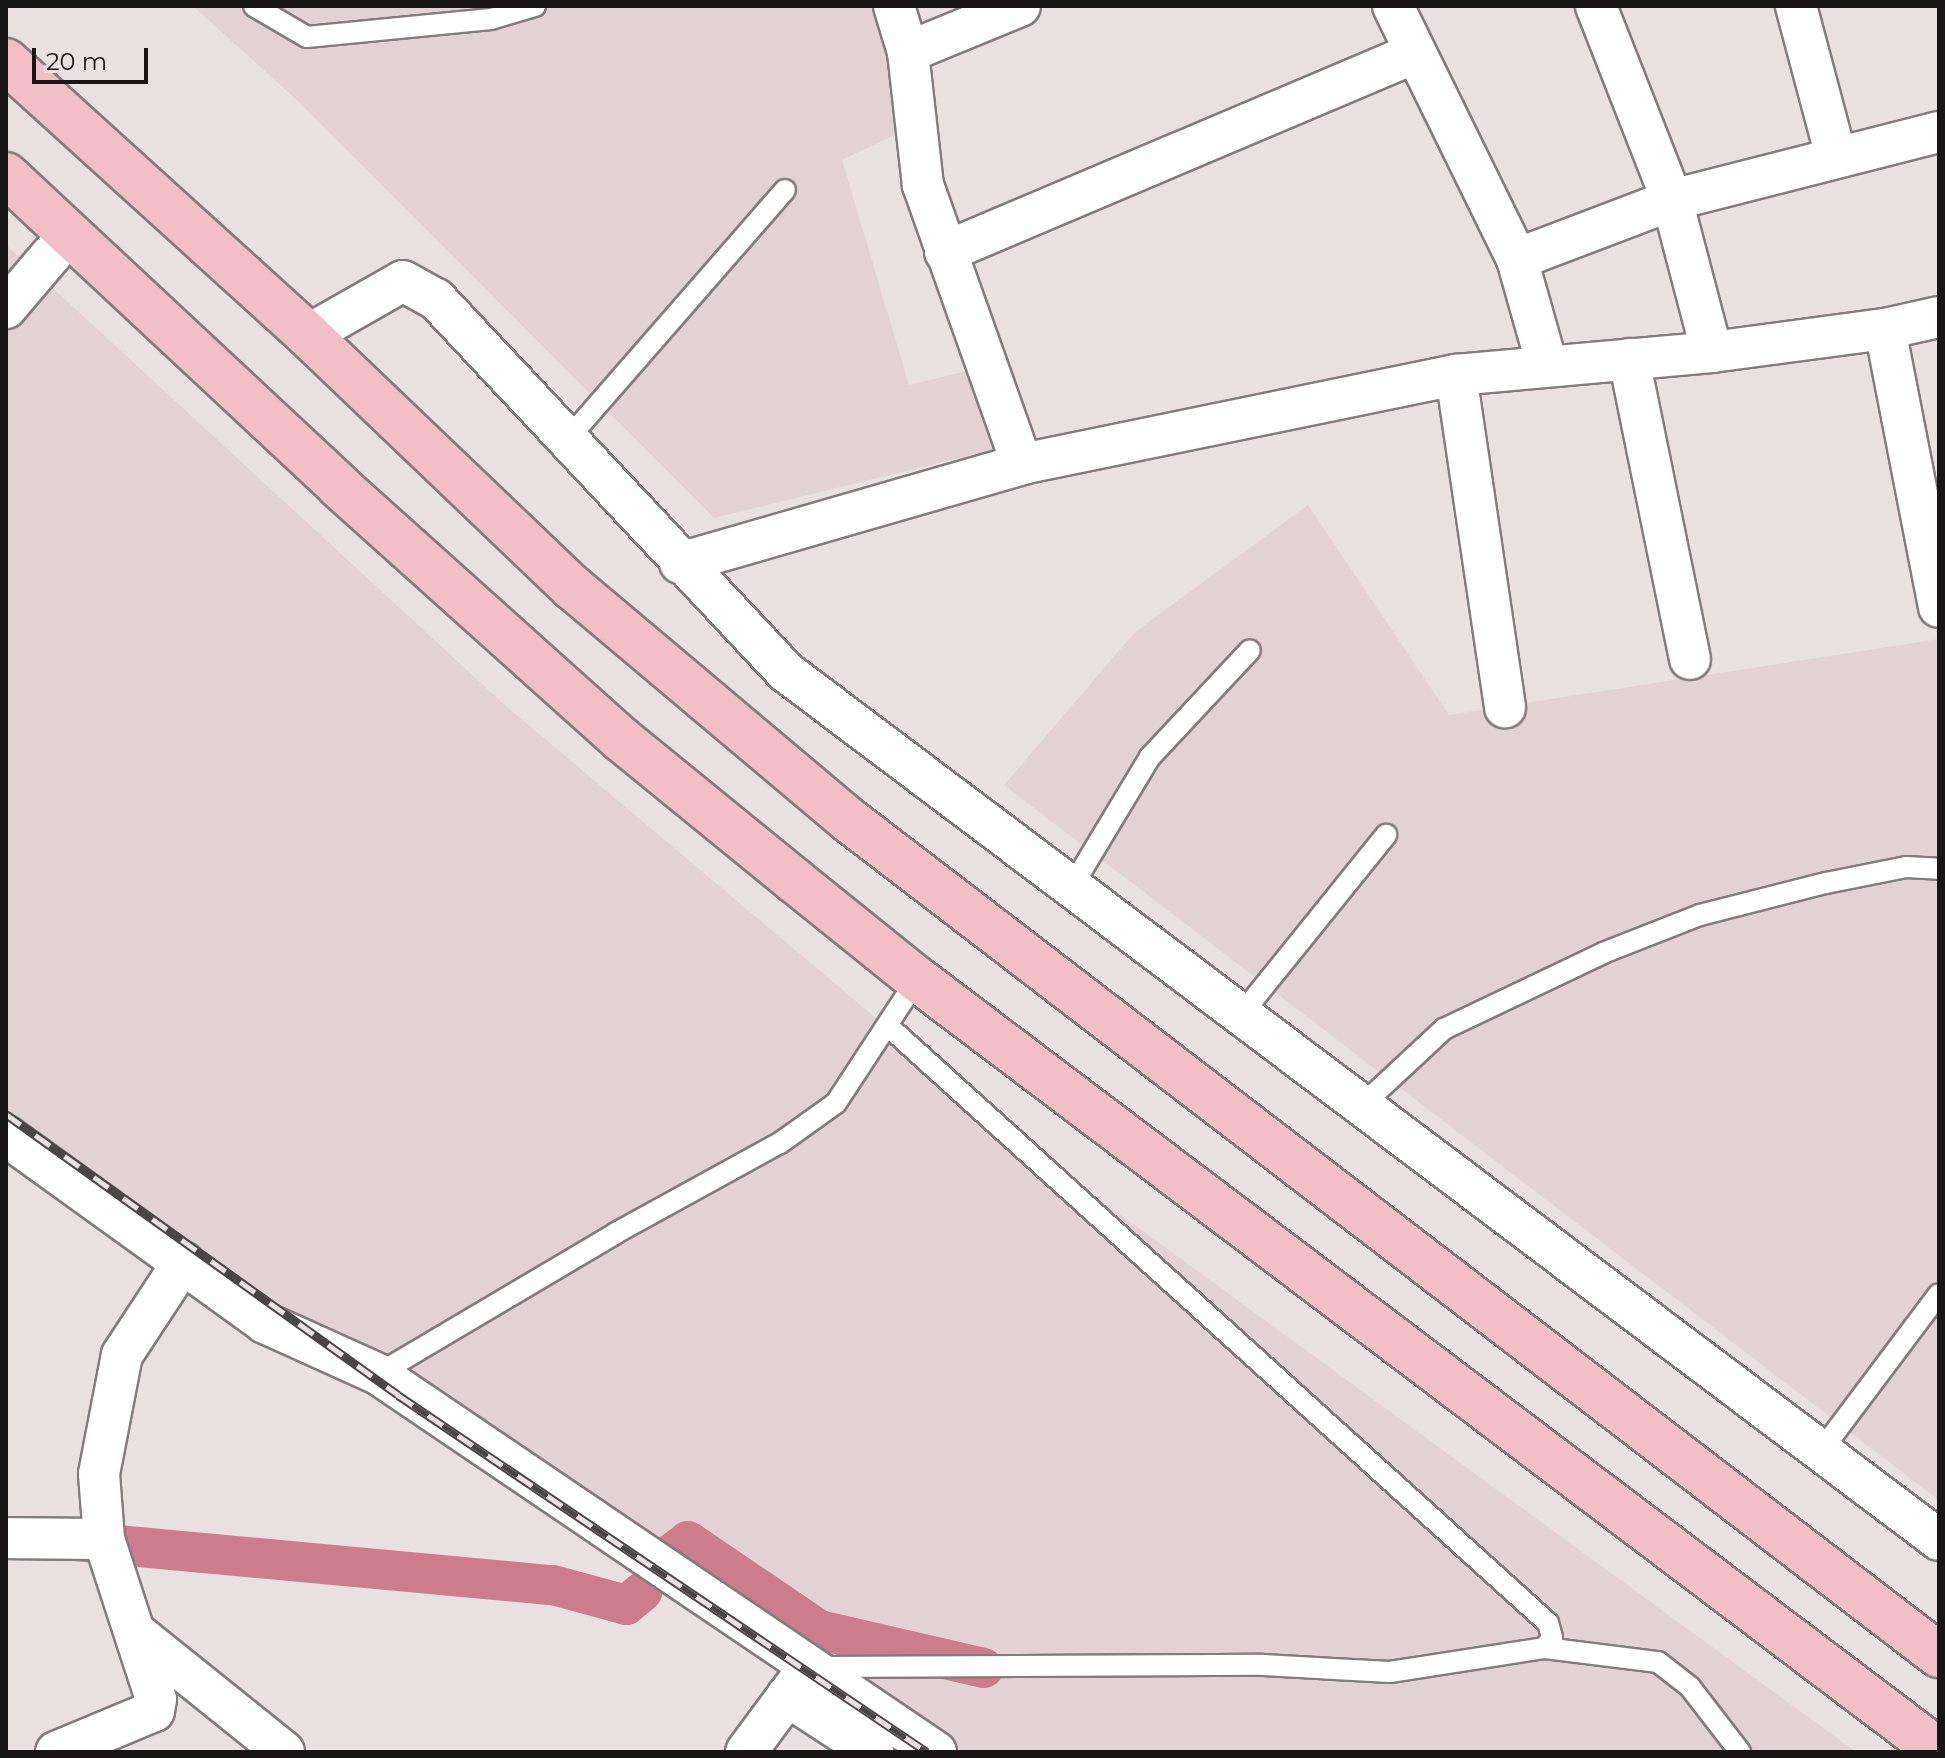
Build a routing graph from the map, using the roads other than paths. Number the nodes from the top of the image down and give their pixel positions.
1 (254, 6) edge
2 (535, 6) edge
3 (894, 6) edge
4 (1020, 6) edge
5 (1393, 6) edge
6 (1596, 6) edge
7 (1796, 6) edge
8 (485, 12) edge
9 (908, 52) junction
10 (1415, 53) junction
11 (6, 61) edge
12 (1939, 132) edge
13 (1836, 156) junction
14 (6, 175) edge
15 (785, 190) dead end
16 (1672, 200) junction
17 (69, 234) junction
18 (945, 252) junction
19 (1517, 259) junction
20 (6, 308) edge
21 (1939, 317) edge
22 (1885, 329) junction
23 (308, 335) junction
24 (1712, 352) junction
25 (1629, 359) junction
26 (1547, 365) junction
27 (1456, 375) junction
28 (566, 441) junction
29 (1022, 464) junction
30 (680, 563) junction
31 (1939, 607) edge
32 (1250, 650) dead end
33 (1690, 659) dead end
34 (1505, 707) dead end
35 (1386, 835) dead end
36 (1939, 869) edge
37 (1071, 888) junction
38 (917, 979) junction
39 (1240, 1016) junction
40 (888, 1026) junction
41 (1360, 1107) junction
42 (6, 1136) edge
43 (183, 1262) junction
44 (1939, 1294) edge
45 (378, 1374) junction
46 (1821, 1451) junction
47 (6, 1538) edge
48 (104, 1539) junction
49 (1939, 1540) edge
50 (135, 1632) junction
51 (1545, 1648) junction
52 (1939, 1655) edge
53 (798, 1681) junction
54 (118, 1741) edge
55 (1939, 1751) edge
56 (56, 1752) edge
57 (284, 1752) edge
58 (746, 1752) edge
59 (873, 1752) edge
60 (936, 1752) edge
61 (1740, 1752) edge

1 - 8 lane
2 - 8 lane
3 - 9 street
4 - 9 street
5 - 10 street
6 - 16 street
7 - 13 street
9 - 18 street
10 - 18 street
10 - 19 street
11 - 23 highway
12 - 13 street
13 - 16 street
14 - 17 highway
15 - 28 lane
16 - 19 street
16 - 24 street
17 - 20 street
17 - 38 highway
18 - 29 street
19 - 26 street
21 - 22 street
22 - 24 street
22 - 31 street
23 - 28 street
23 - 52 highway
24 - 25 street
25 - 26 street
25 - 33 street
26 - 27 street
27 - 29 street
27 - 34 street
28 - 30 street
29 - 30 street
30 - 37 street
32 - 37 lane
35 - 39 lane
36 - 41 lane
37 - 39 street
38 - 40 lane
38 - 55 highway
39 - 41 street
40 - 45 lane
40 - 51 lane
41 - 46 street
42 - 43 street
43 - 45 street
43 - 48 street
44 - 46 lane
45 - 53 street
46 - 49 street
47 - 48 street
48 - 50 street
50 - 54 street
50 - 57 street
51 - 53 lane
51 - 61 lane
53 - 58 street
53 - 59 street
53 - 60 street
54 - 56 street

